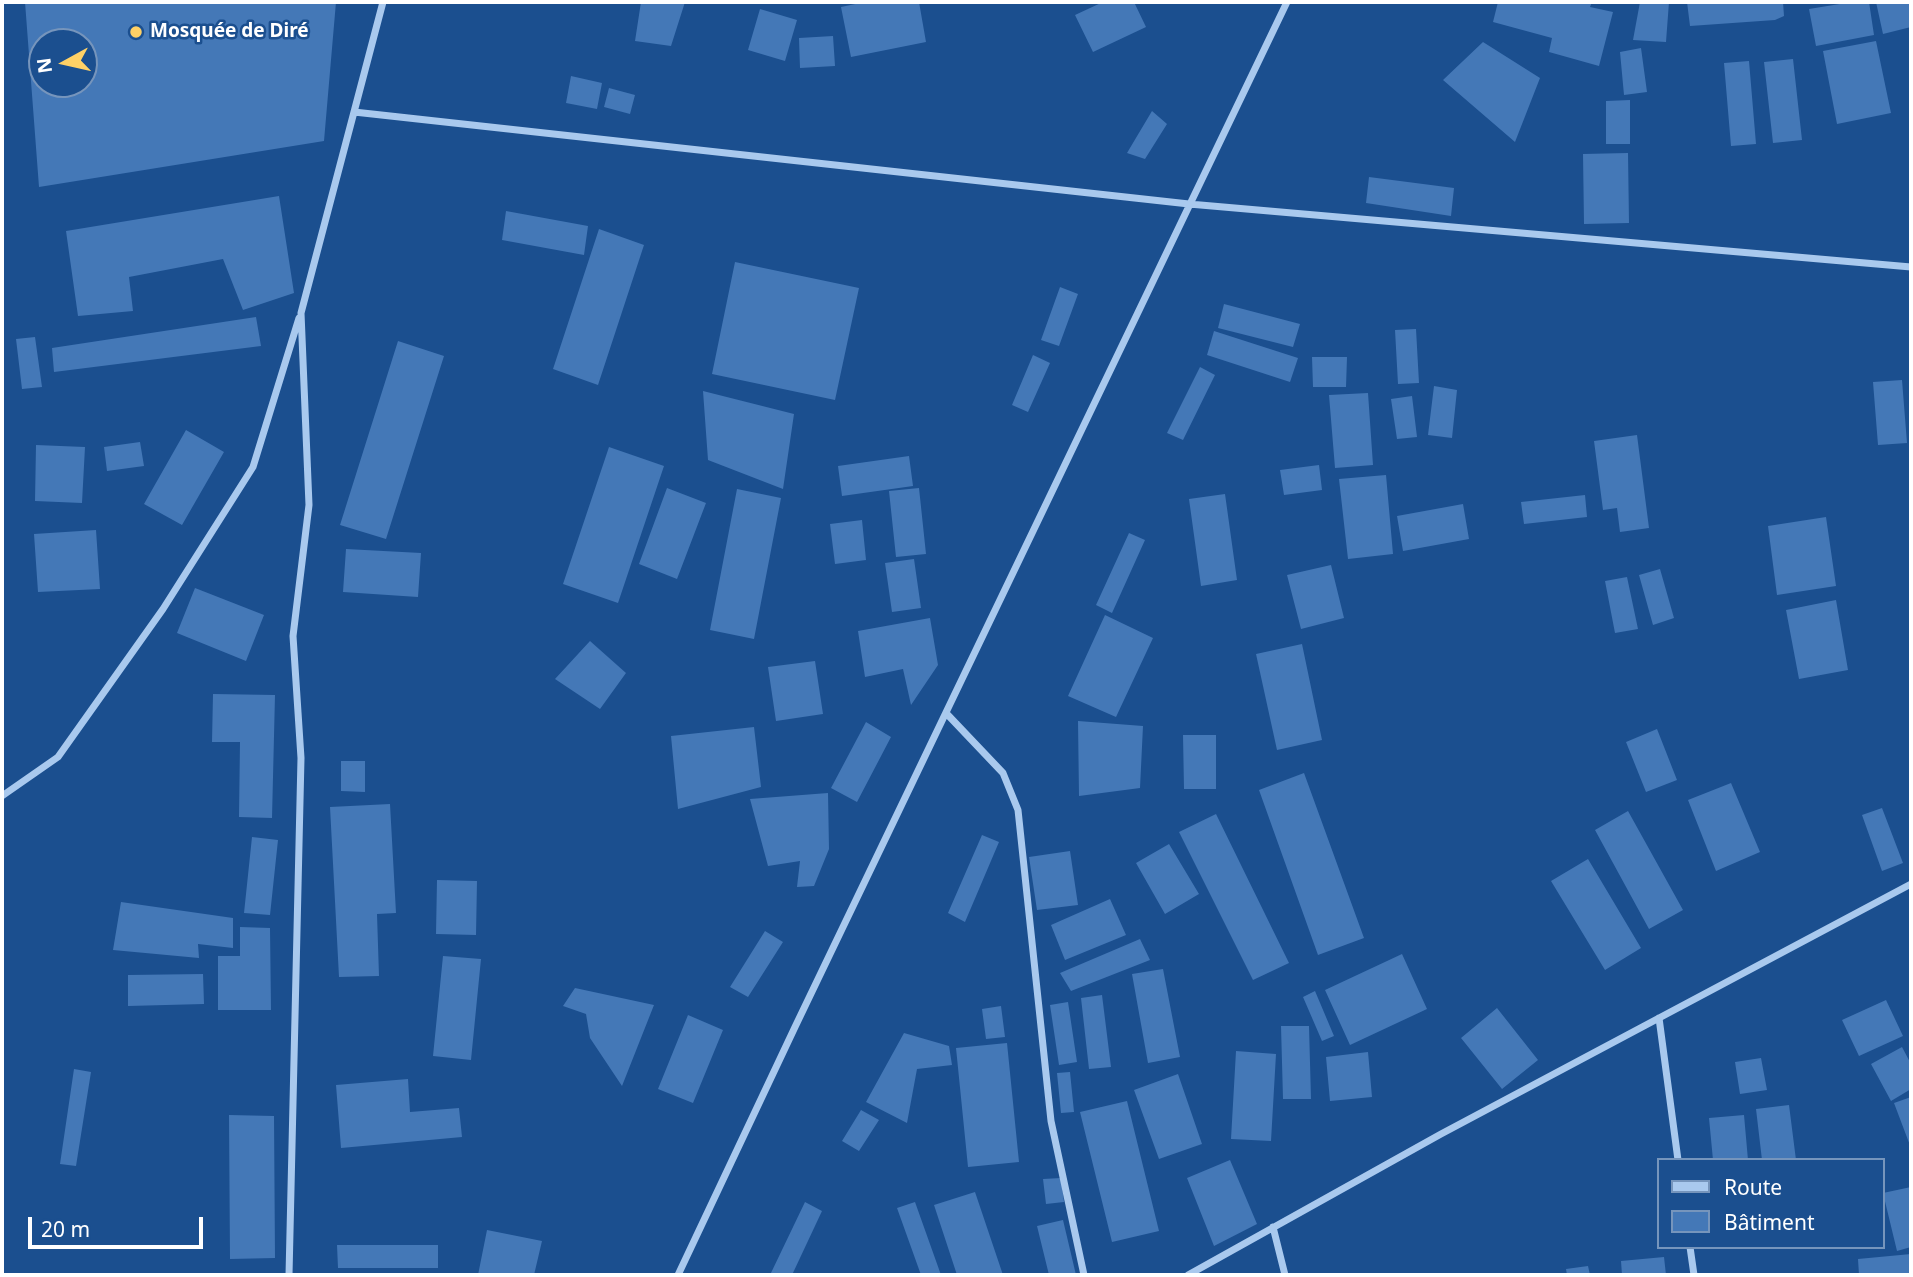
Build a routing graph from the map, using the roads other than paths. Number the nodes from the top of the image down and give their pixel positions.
1 (383, 2) edge
2 (1287, 2) edge
3 (354, 112) junction
4 (1189, 204) junction
5 (1911, 267) edge
6 (301, 313) junction
7 (946, 713) junction
8 (2, 796) edge
9 (1911, 884) edge
10 (1659, 1018) junction
11 (1678, 1158) edge
12 (1273, 1227) junction
13 (1690, 1249) edge
14 (289, 1275) edge
15 (678, 1275) edge
16 (1084, 1275) edge
17 (1188, 1275) edge
18 (1285, 1275) edge
19 (1694, 1275) edge

1 - 3 street
2 - 4 street
3 - 4 street
3 - 6 street
4 - 5 street
4 - 7 street
6 - 8 street
6 - 14 street
7 - 15 street
7 - 16 street
9 - 10 street
10 - 11 street
10 - 12 street
12 - 17 street
12 - 18 street
13 - 19 street

